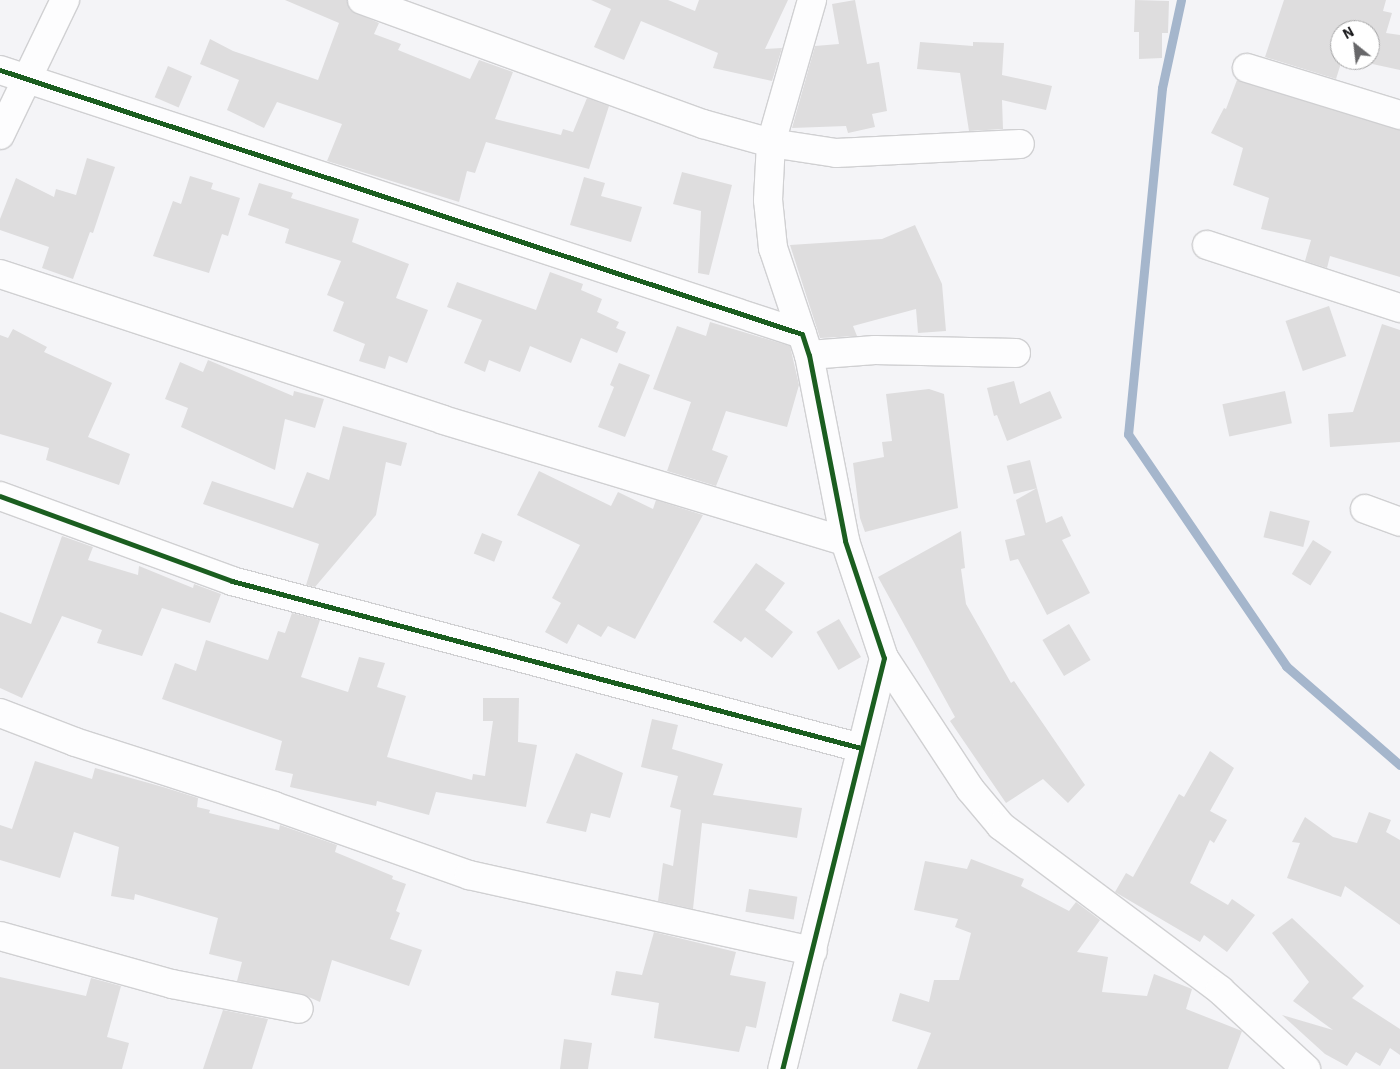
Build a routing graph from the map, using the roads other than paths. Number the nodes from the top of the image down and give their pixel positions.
1 (65, 0) edge
2 (362, 0) edge
3 (812, 0) edge
4 (1247, 68) dead end
5 (0, 70) edge
6 (25, 79) junction
7 (1400, 115) edge
8 (0, 136) edge
9 (771, 143) junction
10 (1020, 144) dead end
11 (1207, 245) dead end
12 (0, 274) edge
13 (1400, 308) edge
14 (806, 344) junction
15 (1016, 354) dead end
16 (0, 496) edge
17 (1365, 509) dead end
18 (1400, 522) edge
19 (845, 540) junction
20 (884, 658) junction
21 (0, 713) edge
22 (861, 748) junction
23 (0, 936) edge
24 (813, 951) junction
25 (299, 1009) dead end
26 (782, 1069) edge
27 (1306, 1069) edge

1 - 6 street
2 - 9 street
3 - 9 street
4 - 7 street
5 - 6 street
6 - 8 street
6 - 14 street
9 - 10 street
9 - 14 street
11 - 13 street
12 - 19 street
14 - 15 street
14 - 19 street
16 - 22 street
17 - 18 street
19 - 20 street
20 - 22 street
20 - 27 street
21 - 24 street
22 - 24 street
23 - 25 street
24 - 26 street

